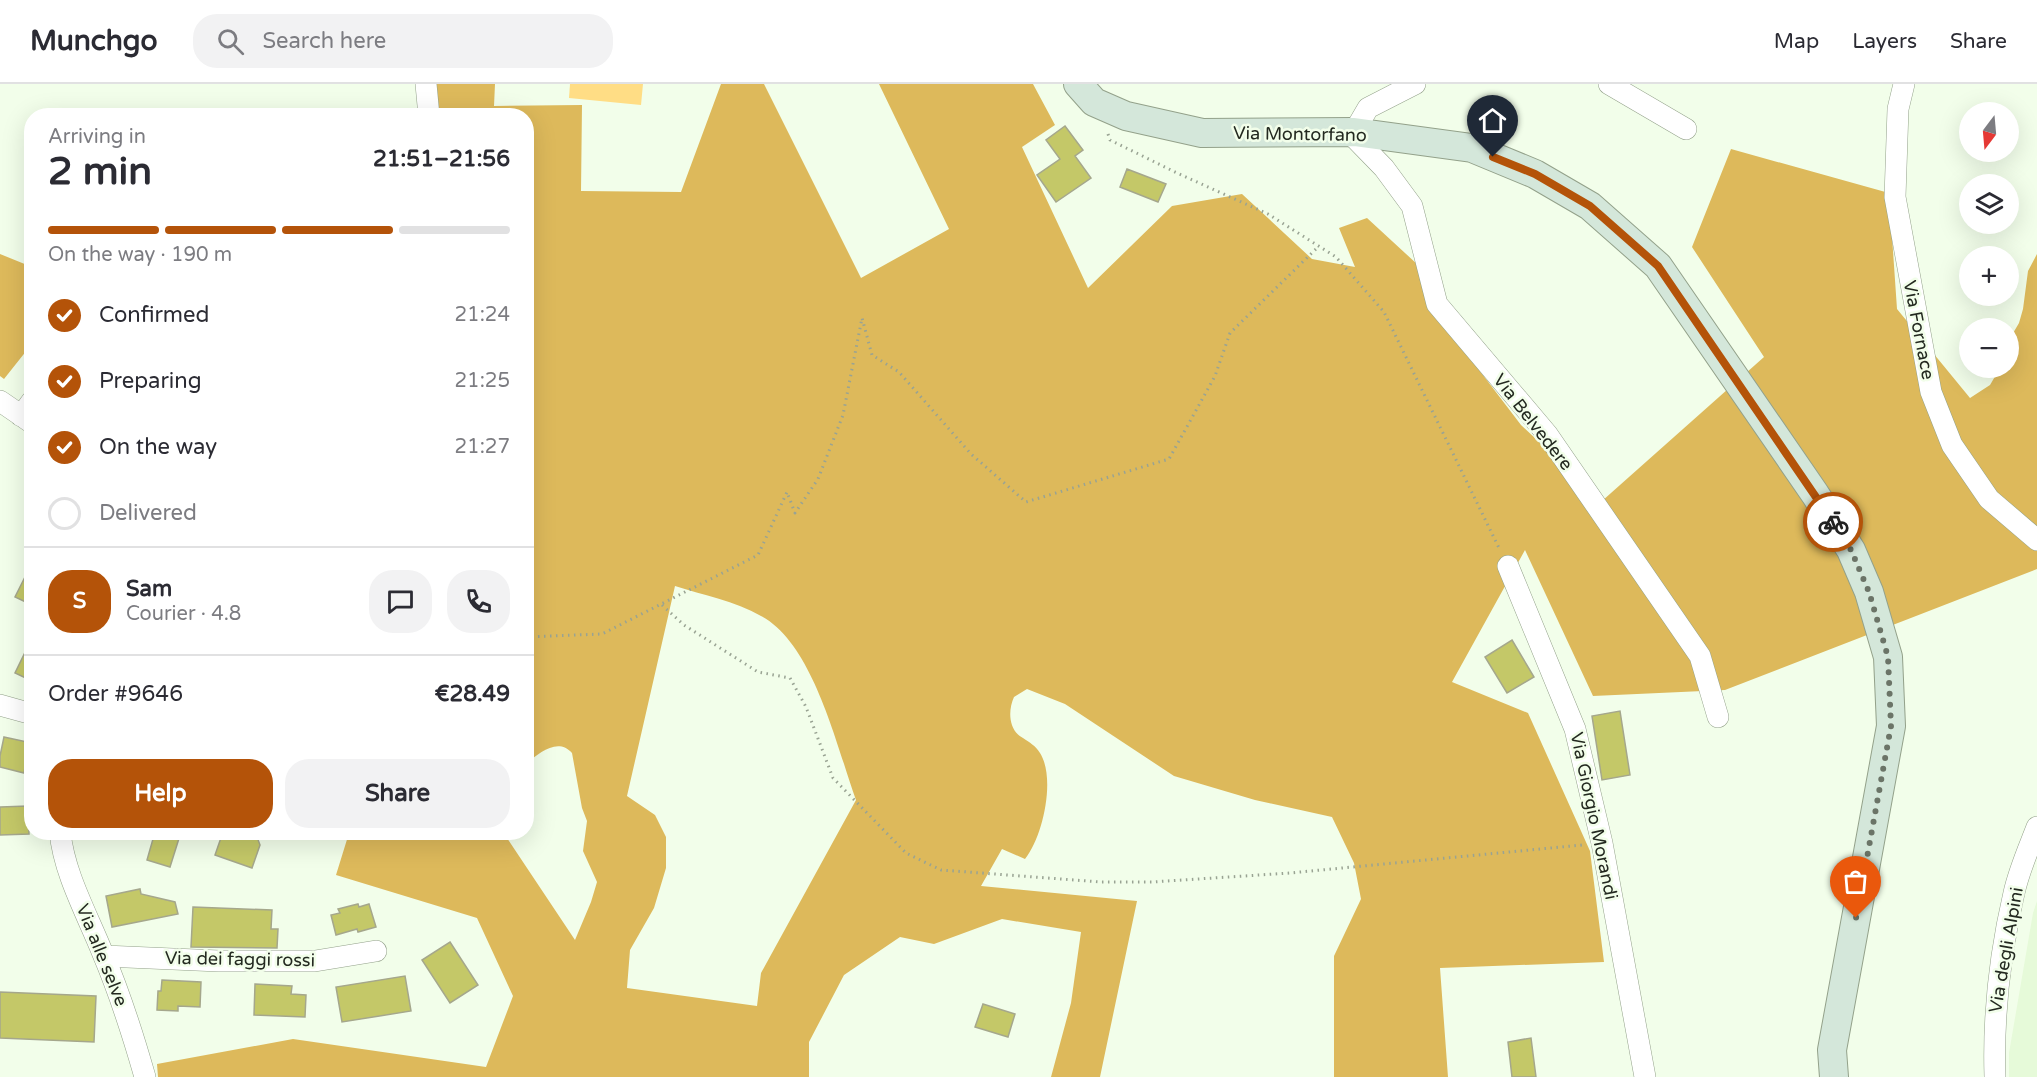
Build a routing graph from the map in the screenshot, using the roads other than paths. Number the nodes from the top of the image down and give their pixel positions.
1 (426, 84) edge
2 (1414, 84) edge
3 (1609, 84) edge
4 (1904, 84) edge
5 (1086, 93) edge
6 (428, 108) edge
7 (1686, 129) dead end
8 (1352, 132) junction
9 (0, 401) edge
10 (24, 412) edge
11 (2037, 540) edge
12 (1508, 566) road end
13 (0, 705) edge
14 (24, 712) edge
15 (1718, 717) dead end
16 (2037, 827) edge
17 (61, 840) edge
18 (376, 951) dead end
19 (104, 956) junction
20 (145, 1077) edge
21 (1645, 1077) edge
22 (1834, 1077) edge
23 (1995, 1077) edge

1 - 6 street
2 - 8 street
3 - 7 street
4 - 11 street, Via Fornace
5 - 8 street, Via Montorfano
8 - 15 street, Via Belvedere
8 - 22 street, Via Montorfano
9 - 10 street
12 - 21 street, Via Giorgio Morandi
13 - 14 street
16 - 23 street, Via degli Alpini
17 - 19 street, Via alle selve
18 - 19 street, Via dei faggi rossi
19 - 20 street, Via alle selve

